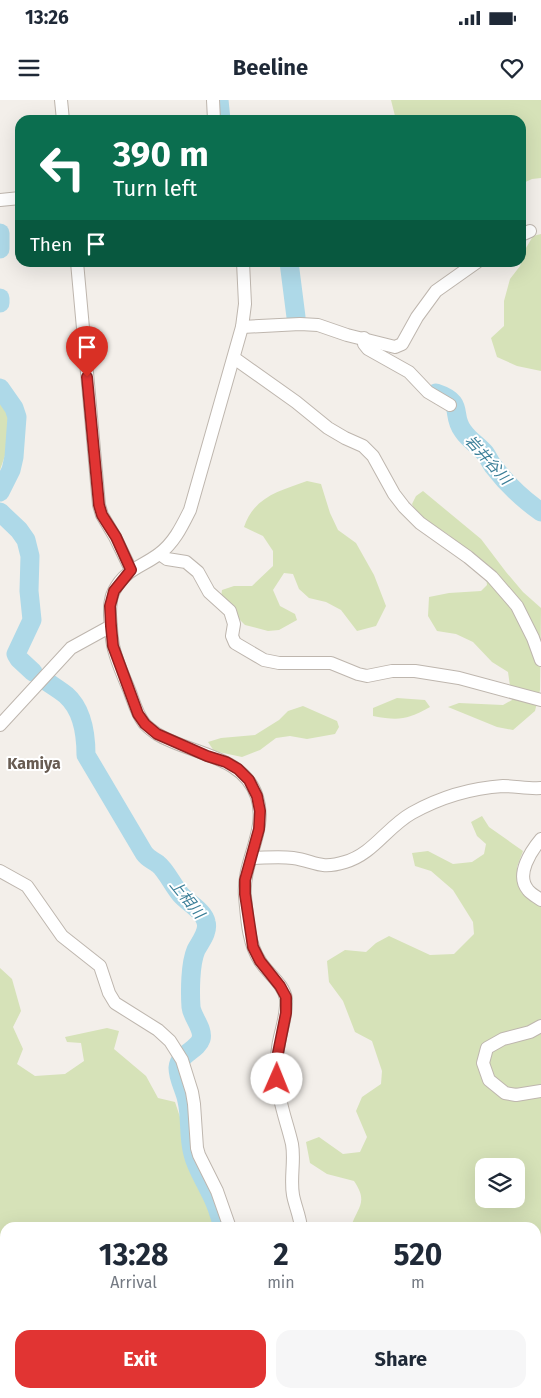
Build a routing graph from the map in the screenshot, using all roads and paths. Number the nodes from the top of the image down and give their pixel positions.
1 (61, 100) edge
2 (213, 100) edge
3 (62, 115) edge
4 (214, 115) edge
5 (15, 198) edge
6 (0, 200) edge
7 (77, 267) edge
8 (243, 267) edge
9 (470, 267) edge
10 (242, 327) junction
11 (364, 338) junction
12 (234, 358) junction
13 (450, 405) dead end
14 (160, 554) junction
15 (131, 570) junction
16 (111, 626) junction
17 (541, 660) edge
18 (541, 700) edge
19 (0, 725) edge
20 (541, 788) edge
21 (541, 839) edge
22 (250, 858) junction
23 (0, 871) edge
24 (541, 900) edge
25 (541, 1026) edge
26 (541, 1091) edge
27 (228, 1222) edge
28 (299, 1222) edge

1 - 3 street
2 - 4 street
5 - 6 street
7 - 15 street
8 - 10 street
9 - 11 street
10 - 11 street
10 - 12 street
11 - 13 street
12 - 14 street
12 - 17 street
14 - 15 street
14 - 18 street
15 - 16 street
16 - 19 street
16 - 22 street
20 - 22 street
21 - 24 street
22 - 28 street
23 - 27 street
25 - 26 street

